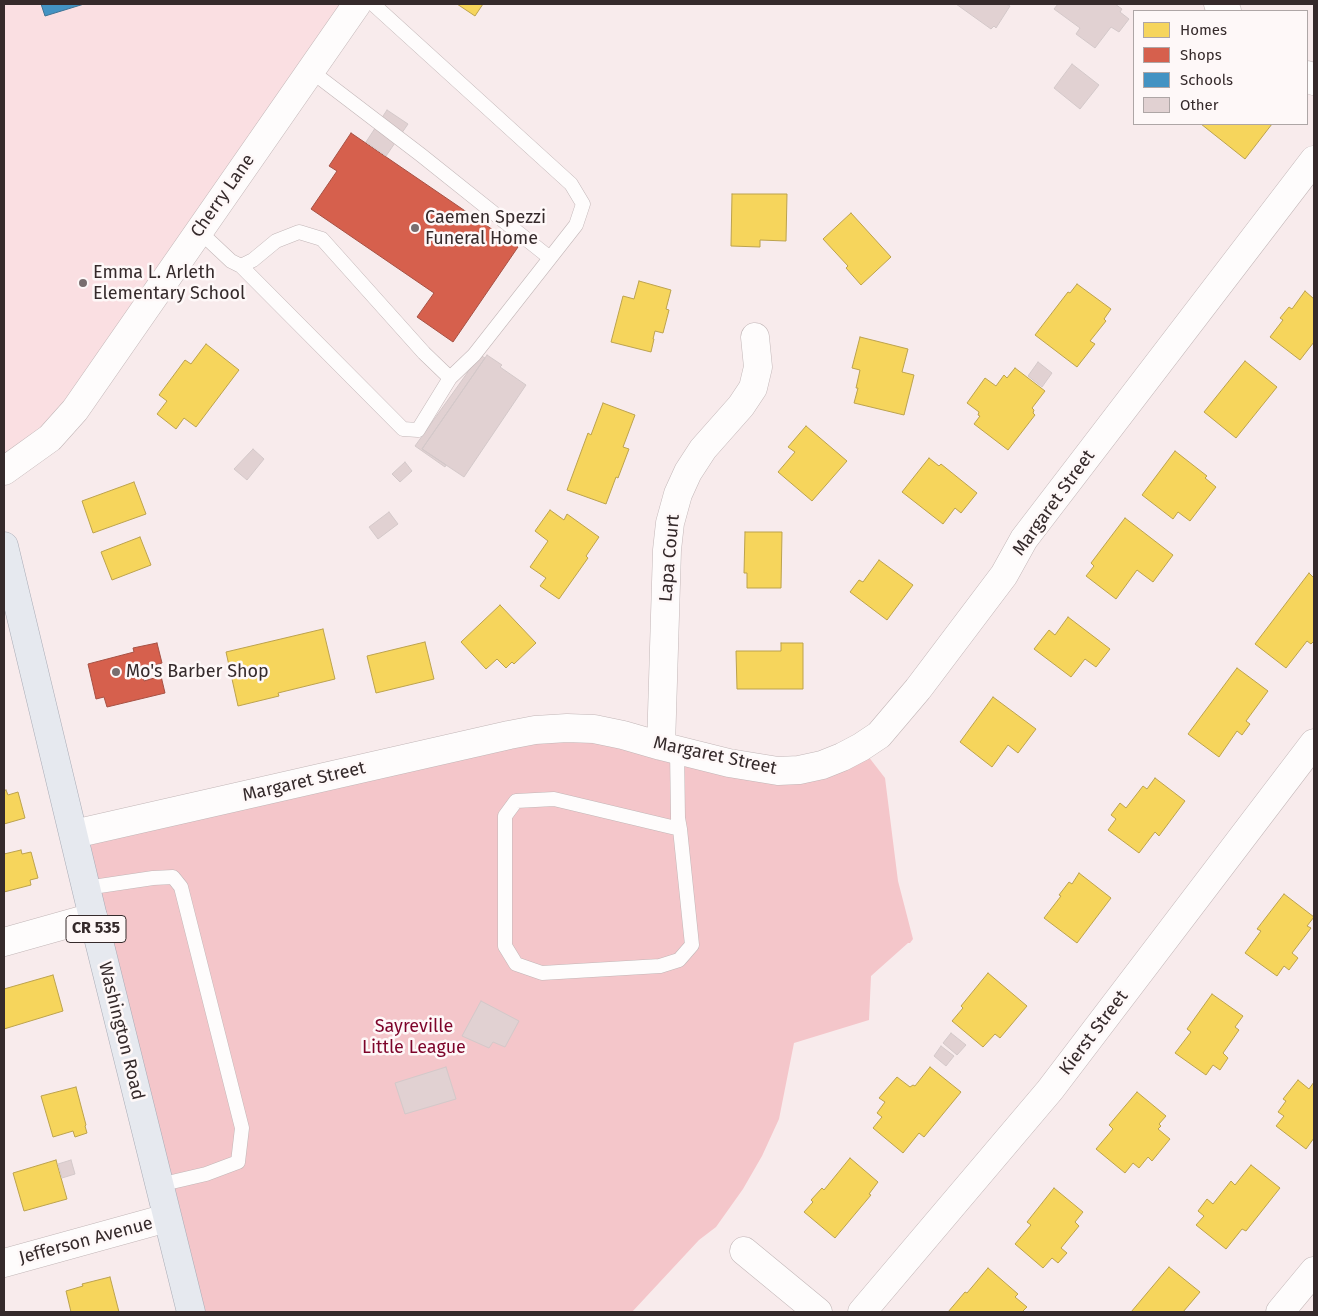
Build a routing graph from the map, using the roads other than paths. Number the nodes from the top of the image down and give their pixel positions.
1 (357, 4) edge
2 (374, 4) edge
3 (311, 71) junction
4 (1314, 160) edge
5 (199, 231) junction
6 (550, 258) junction
7 (241, 266) junction
8 (755, 337) dead end
9 (450, 378) junction
10 (4, 471) edge
11 (4, 546) edge
12 (11, 606) edge
13 (1314, 743) edge
14 (669, 748) junction
15 (680, 829) junction
16 (74, 834) junction
17 (86, 888) junction
18 (93, 917) junction
19 (4, 942) edge
20 (159, 1185) junction
21 (167, 1218) junction
22 (744, 1252) dead end
23 (4, 1263) edge
24 (1314, 1271) edge
25 (191, 1312) edge
26 (818, 1312) edge
27 (862, 1312) edge
28 (1280, 1312) edge

1 - 3 street, Cherry Lane
2 - 6 lane
3 - 5 street, Cherry Lane
3 - 6 lane
4 - 14 street, Margaret Street
5 - 7 lane
5 - 10 street, Cherry Lane
6 - 9 lane
7 - 9 lane
7 - 9 lane
8 - 14 street, Lapa Court
11 - 12 main road, Washington Road / CR 535
12 - 16 main road, Washington Road / CR 535
13 - 27 street, Kierst Street
14 - 15 lane
14 - 16 street, Margaret Street
15 - 15 lane
16 - 17 main road, Washington Road / CR 535
17 - 18 main road, Washington Road / CR 535
17 - 20 lane
18 - 19 street
18 - 20 main road, Washington Road / CR 535
20 - 21 main road, Washington Road / CR 535
21 - 23 street, Jefferson Avenue
21 - 25 main road, Washington Road / CR 535
22 - 26 street
24 - 28 street

